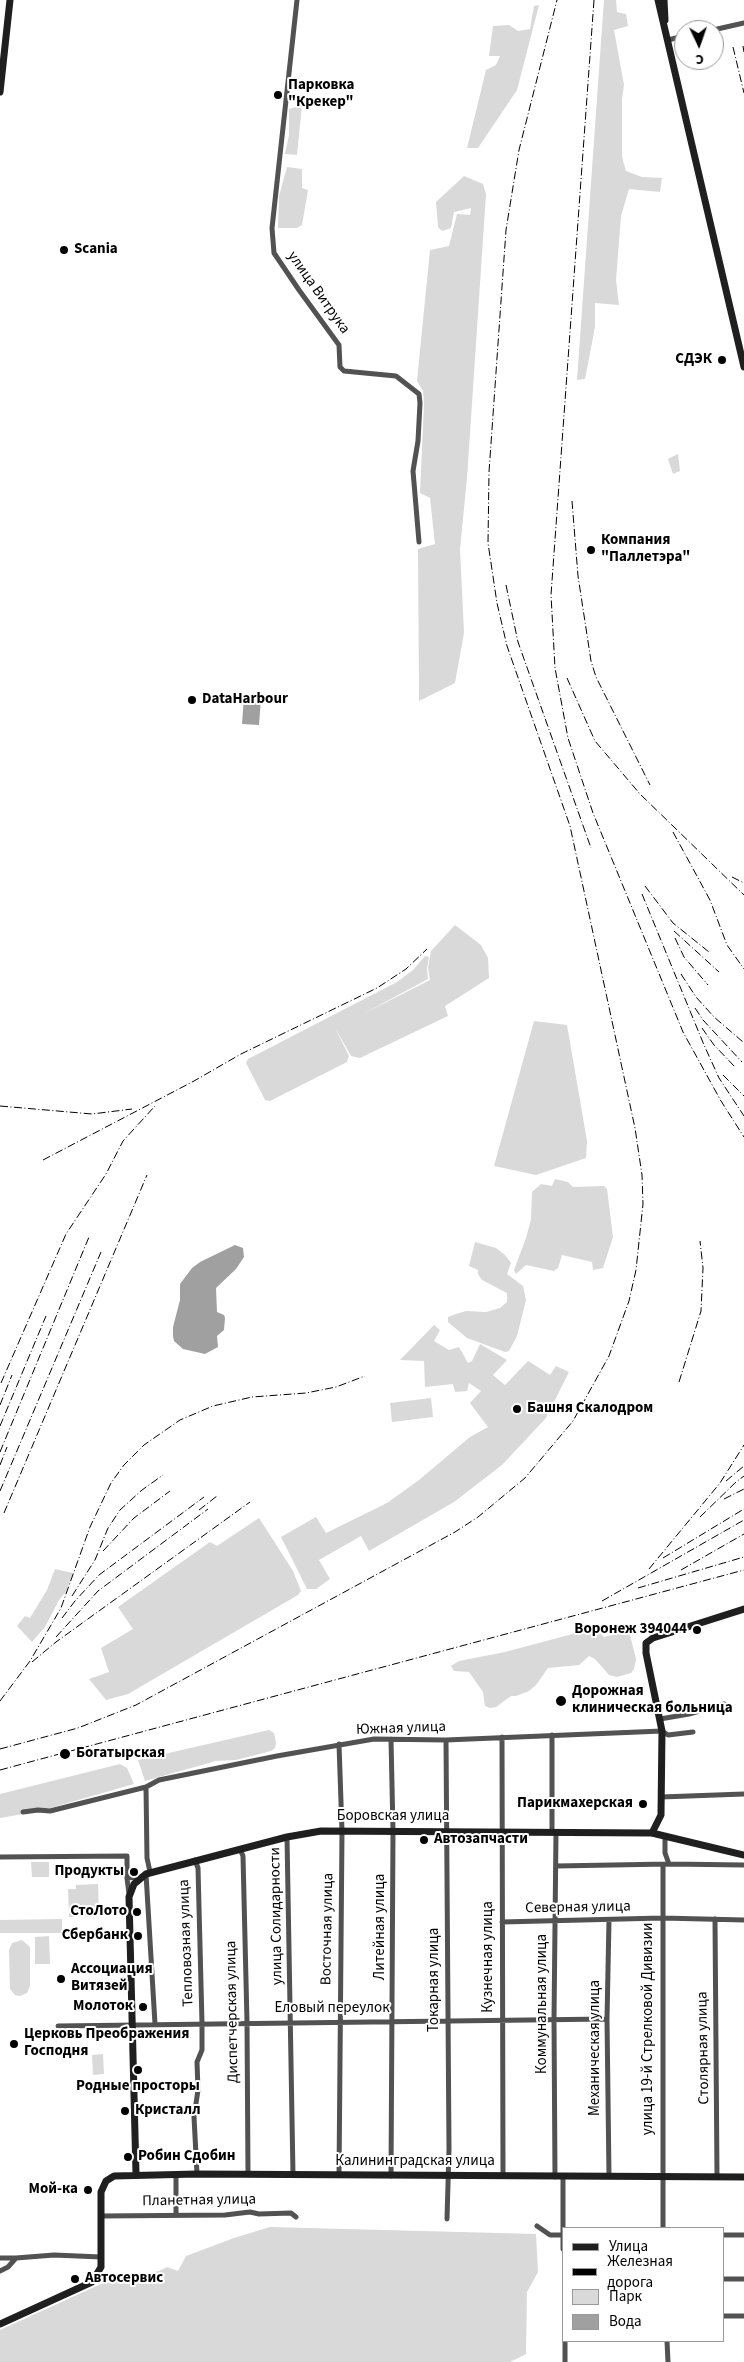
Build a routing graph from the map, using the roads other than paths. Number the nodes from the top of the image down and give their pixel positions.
1 (10, 0) edge
2 (297, 0) edge
3 (658, 0) edge
4 (664, 0) edge
5 (744, 23) edge
6 (724, 27) edge
7 (674, 38) edge
8 (668, 40) junction
9 (0, 92) edge
10 (744, 367) edge
11 (419, 542) dead end
12 (744, 1609) edge
13 (724, 1704) dead end
14 (660, 1718) junction
15 (662, 1731) junction
16 (693, 1732) dead end
17 (552, 1735) junction
18 (502, 1737) junction
19 (391, 1739) junction
20 (446, 1740) junction
21 (339, 1744) junction
22 (146, 1787) junction
23 (744, 1794) edge
24 (662, 1797) junction
25 (23, 1812) dead end
26 (393, 1830) junction
27 (342, 1831) junction
28 (447, 1831) junction
29 (501, 1832) junction
30 (554, 1832) junction
31 (652, 1833) junction
32 (665, 1836) junction
33 (287, 1837) junction
34 (240, 1849) junction
35 (744, 1855) edge
36 (0, 1857) edge
37 (196, 1860) junction
38 (666, 1865) junction
39 (744, 1865) edge
40 (556, 1866) junction
41 (146, 1874) junction
42 (127, 1878) junction
43 (129, 1895) junction
44 (662, 1918) junction
45 (715, 1919) junction
46 (555, 1920) junction
47 (609, 1920) junction
48 (744, 1920) edge
49 (502, 1922) junction
50 (554, 2019) junction
51 (607, 2019) junction
52 (502, 2020) junction
53 (291, 2021) junction
54 (339, 2021) junction
55 (448, 2021) junction
56 (247, 2022) junction
57 (393, 2022) junction
58 (202, 2023) junction
59 (155, 2024) junction
60 (131, 2025) junction
61 (58, 2026) dead end
62 (136, 2174) junction
63 (176, 2174) junction
64 (197, 2174) junction
65 (248, 2174) junction
66 (293, 2175) junction
67 (339, 2175) junction
68 (391, 2176) junction
69 (448, 2176) junction
70 (503, 2176) junction
71 (609, 2176) junction
72 (559, 2177) junction
73 (664, 2177) junction
74 (717, 2177) junction
75 (744, 2177) edge
76 (176, 2215) junction
77 (101, 2216) junction
78 (296, 2217) dead end
79 (447, 2219) dead end
80 (537, 2226) dead end
81 (562, 2227) edge
82 (664, 2227) edge
83 (562, 2235) edge
84 (724, 2235) edge
85 (744, 2235) edge
86 (102, 2257) junction
87 (0, 2258) edge
88 (16, 2258) junction
89 (0, 2271) edge
90 (724, 2279) edge
91 (744, 2279) edge
92 (724, 2316) edge
93 (744, 2316) edge
94 (0, 2324) edge
95 (565, 2342) edge
96 (667, 2342) edge
97 (565, 2362) edge
98 (668, 2362) edge

1 - 9 street
2 - 11 street, улица Витрука
3 - 8 street
4 - 8 street
5 - 6 street
7 - 8 street
8 - 10 street
12 - 14 street
13 - 14 street
14 - 15 street
15 - 16 street, Южная улица
15 - 17 street, Южная улица
15 - 24 street
17 - 18 street, Южная улица
17 - 30 street, Коммунальная улица
18 - 20 street, Южная улица
18 - 29 street, Кузнечная улица
19 - 20 street, Южная улица
19 - 21 street, Южная улица
19 - 26 street, Литейная улица
20 - 28 street, Токарная улица
21 - 22 street, Южная улица
21 - 27 street, Восточная улица
22 - 25 street, Южная улица
22 - 41 street
23 - 24 street
24 - 31 street
26 - 27 street, Боровская улица
26 - 28 street, Боровская улица
26 - 57 street, Литейная улица
27 - 33 street, Боровская улица
27 - 54 street, Восточная улица
28 - 29 street, Боровская улица
28 - 55 street, Токарная улица
29 - 30 street, Боровская улица
29 - 49 street, Кузнечная улица
30 - 31 street, Боровская улица
30 - 40 street, Коммунальная улица
31 - 32 street, Боровская улица
32 - 35 street, Боровская улица
32 - 38 street, улица 19-й Стрелковой Дивизии
33 - 34 street, Боровская улица
33 - 53 street, улица Солидарности
34 - 37 street, Боровская улица
34 - 56 street, Диспетчерская улица
36 - 42 street
37 - 41 street, Боровская улица
37 - 58 street, Тепловозная улица
38 - 39 street
38 - 40 street
38 - 44 street, улица 19-й Стрелковой Дивизии
40 - 46 street, Коммунальная улица
41 - 42 street, Боровская улица
41 - 43 street
41 - 59 street
42 - 43 street
43 - 60 street
44 - 45 street, Северная улица
44 - 47 street, Северная улица
44 - 73 street, улица 19-й Стрелковой Дивизии
45 - 48 street, Северная улица
45 - 74 street, Столярная улица
46 - 47 street, Северная улица
46 - 49 street, Северная улица
46 - 50 street, Коммунальная улица
47 - 51 street, Механическая улица
49 - 52 street, Кузнечная улица
50 - 51 street, Еловый переулок
50 - 52 street, Еловый переулок
50 - 72 street, Коммунальная улица
51 - 71 street, Механическая улица
52 - 55 street, Еловый переулок
52 - 70 street, Кузнечная улица
53 - 54 street, Еловый переулок
53 - 56 street, Еловый переулок
53 - 66 street, улица Солидарности
54 - 57 street, Еловый переулок
54 - 67 street, Восточная улица
55 - 57 street, Еловый переулок
55 - 69 street, Токарная улица
56 - 58 street, Еловый переулок
56 - 65 street, Диспетчерская улица
57 - 68 street, Литейная улица
58 - 59 street, Еловый переулок
58 - 64 street, Тепловозная улица
59 - 60 street, Еловый переулок
60 - 61 street, Еловый переулок
60 - 62 street
62 - 63 street, Калининградская улица
62 - 77 street, Калининградская улица
63 - 64 street, Калининградская улица
63 - 76 street
64 - 65 street, Калининградская улица
65 - 66 street, Калининградская улица
66 - 67 street, Калининградская улица
67 - 68 street, Калининградская улица
68 - 69 street, Калининградская улица
69 - 70 street, Калининградская улица
69 - 79 street, Токарная улица
70 - 72 street, Калининградская улица
71 - 72 street, Калининградская улица
71 - 73 street, Калининградская улица
72 - 81 street, Коммунальная улица
73 - 74 street, Калининградская улица
73 - 82 street, улица 19-й Стрелковой Дивизии
74 - 75 street, Калининградская улица
76 - 77 street, Планетная улица
76 - 78 street, Планетная улица
77 - 86 street
80 - 83 street
84 - 85 street
86 - 88 street
86 - 94 street
87 - 88 street
88 - 89 street
90 - 91 street
92 - 93 street
95 - 97 street
96 - 98 street

